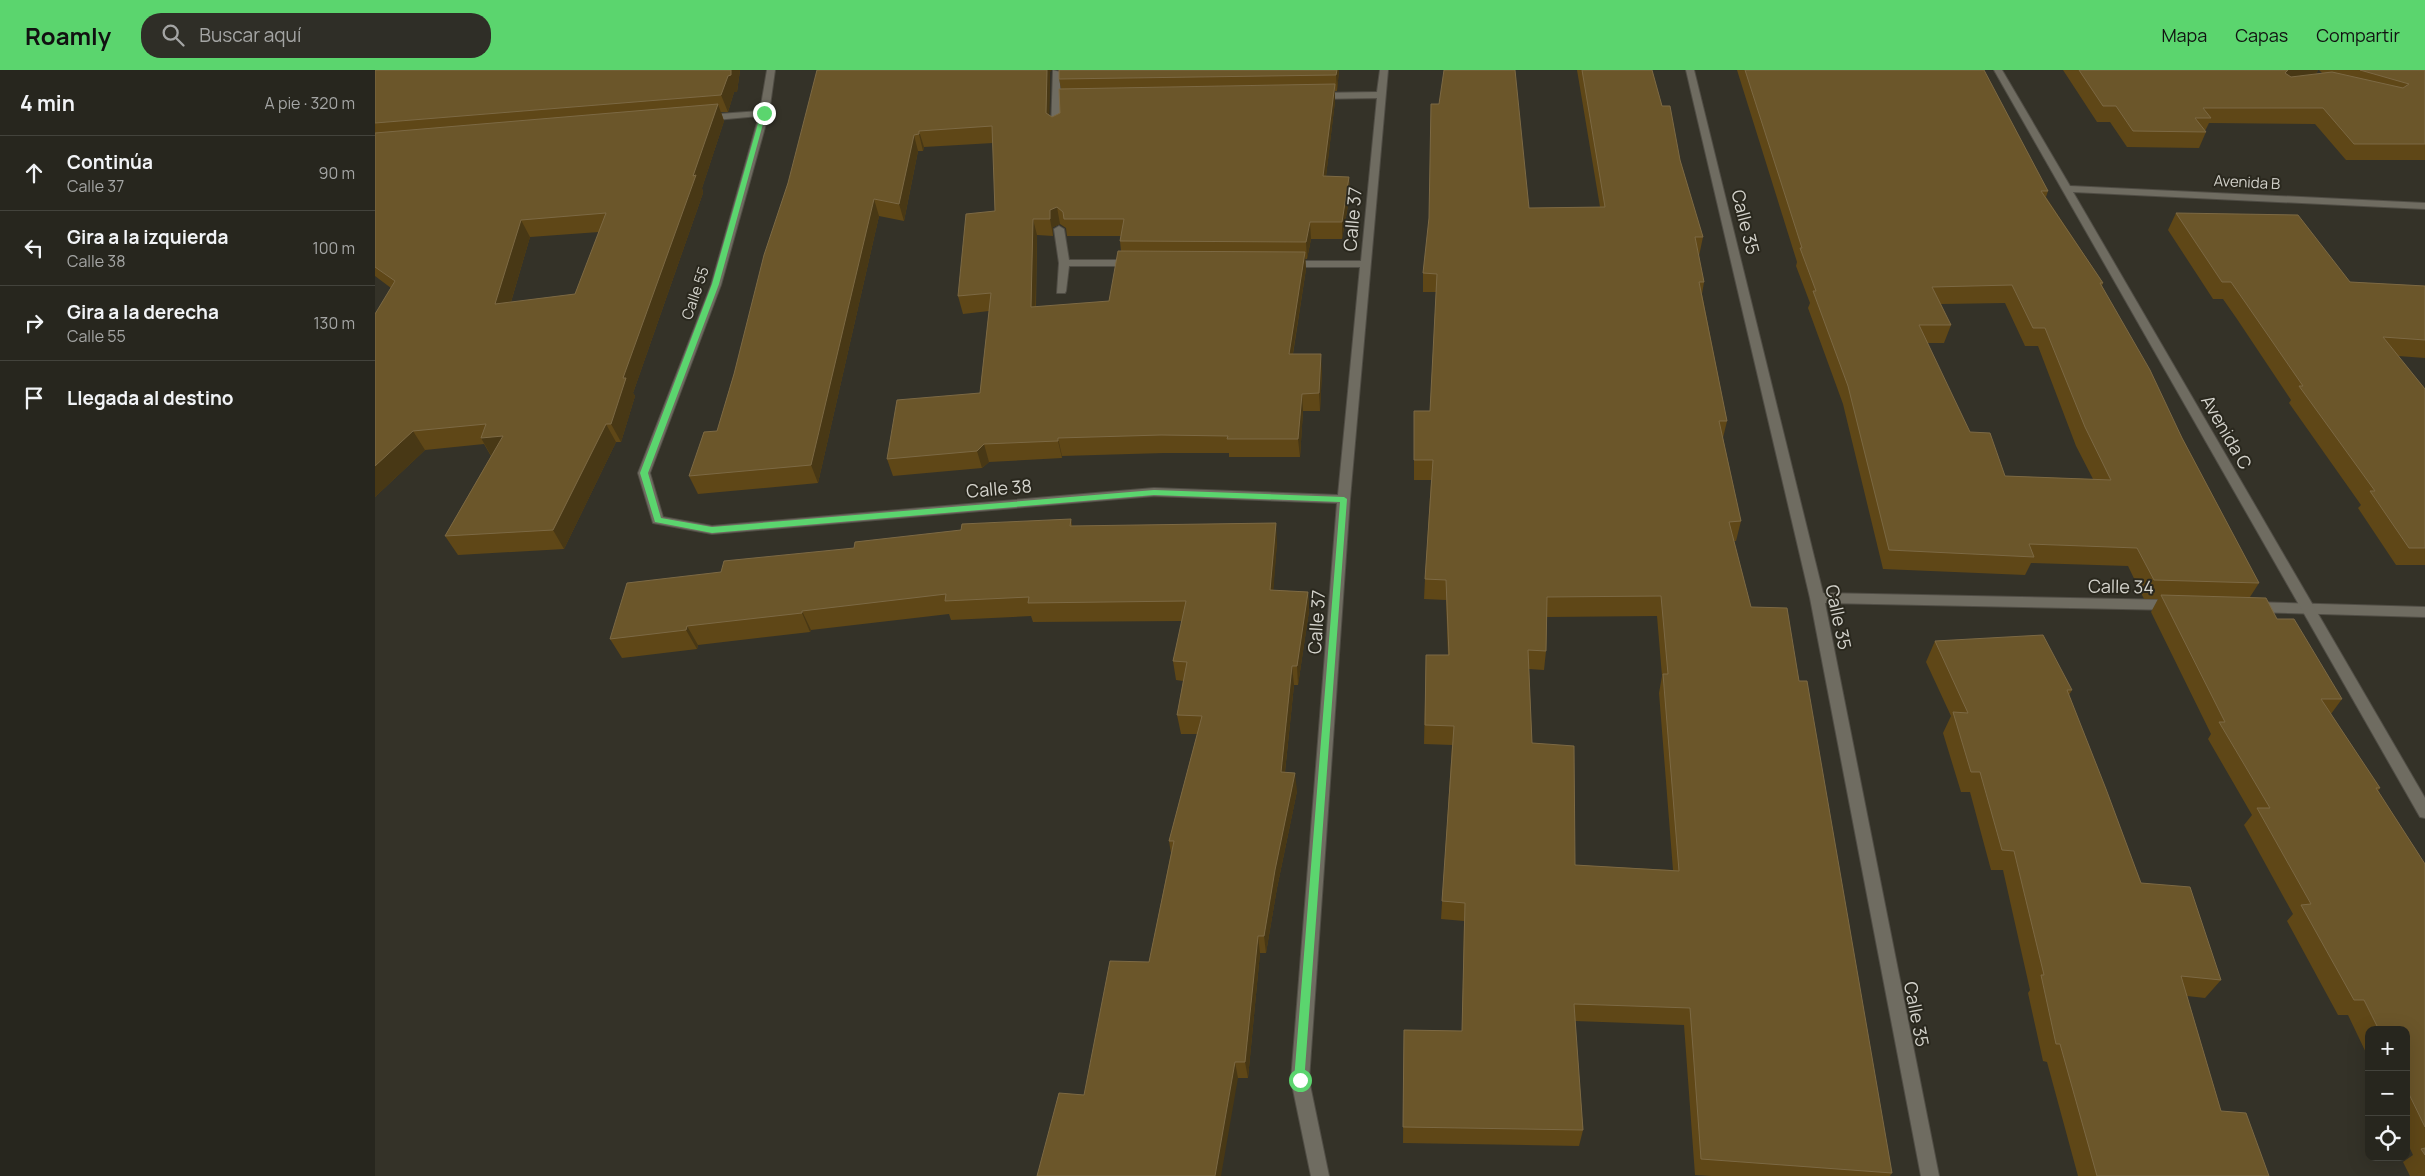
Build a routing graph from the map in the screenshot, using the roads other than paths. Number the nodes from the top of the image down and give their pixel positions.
1 (771, 70) edge
2 (1384, 70) edge
3 (1690, 70) edge
4 (1998, 70) edge
5 (1056, 72) dead end
6 (1383, 95) junction
7 (1304, 96) edge
8 (764, 113) junction
9 (694, 119) edge
10 (1056, 129) edge
11 (2067, 189) junction
12 (2425, 206) edge
13 (1059, 230) edge
14 (1064, 263) junction
15 (1142, 263) edge
16 (1279, 264) edge
17 (1367, 264) junction
18 (1061, 290) dead end
19 (1344, 499) junction
20 (658, 520) joint
21 (1817, 598) junction
22 (2189, 606) edge
23 (2239, 607) edge
24 (2307, 608) junction
25 (2425, 612) edge
26 (2425, 812) edge
27 (1320, 1176) edge
28 (1930, 1176) edge

1 - 8 street, Calle 55
2 - 6 street, Calle 37
3 - 21 street, Calle 35
4 - 11 street, Avenida C
5 - 10 street
6 - 7 street
6 - 17 street, Calle 37
8 - 9 street
8 - 20 street, Calle 55
11 - 12 street, Avenida B
11 - 24 street, Avenida C
13 - 14 street
14 - 15 street
14 - 18 street
16 - 17 street
17 - 19 street, Calle 37
19 - 20 street, Calle 38
19 - 27 street, Calle 37
21 - 22 street, Calle 34
21 - 28 street, Calle 35
23 - 24 street
24 - 25 street
24 - 26 street, Avenida C

